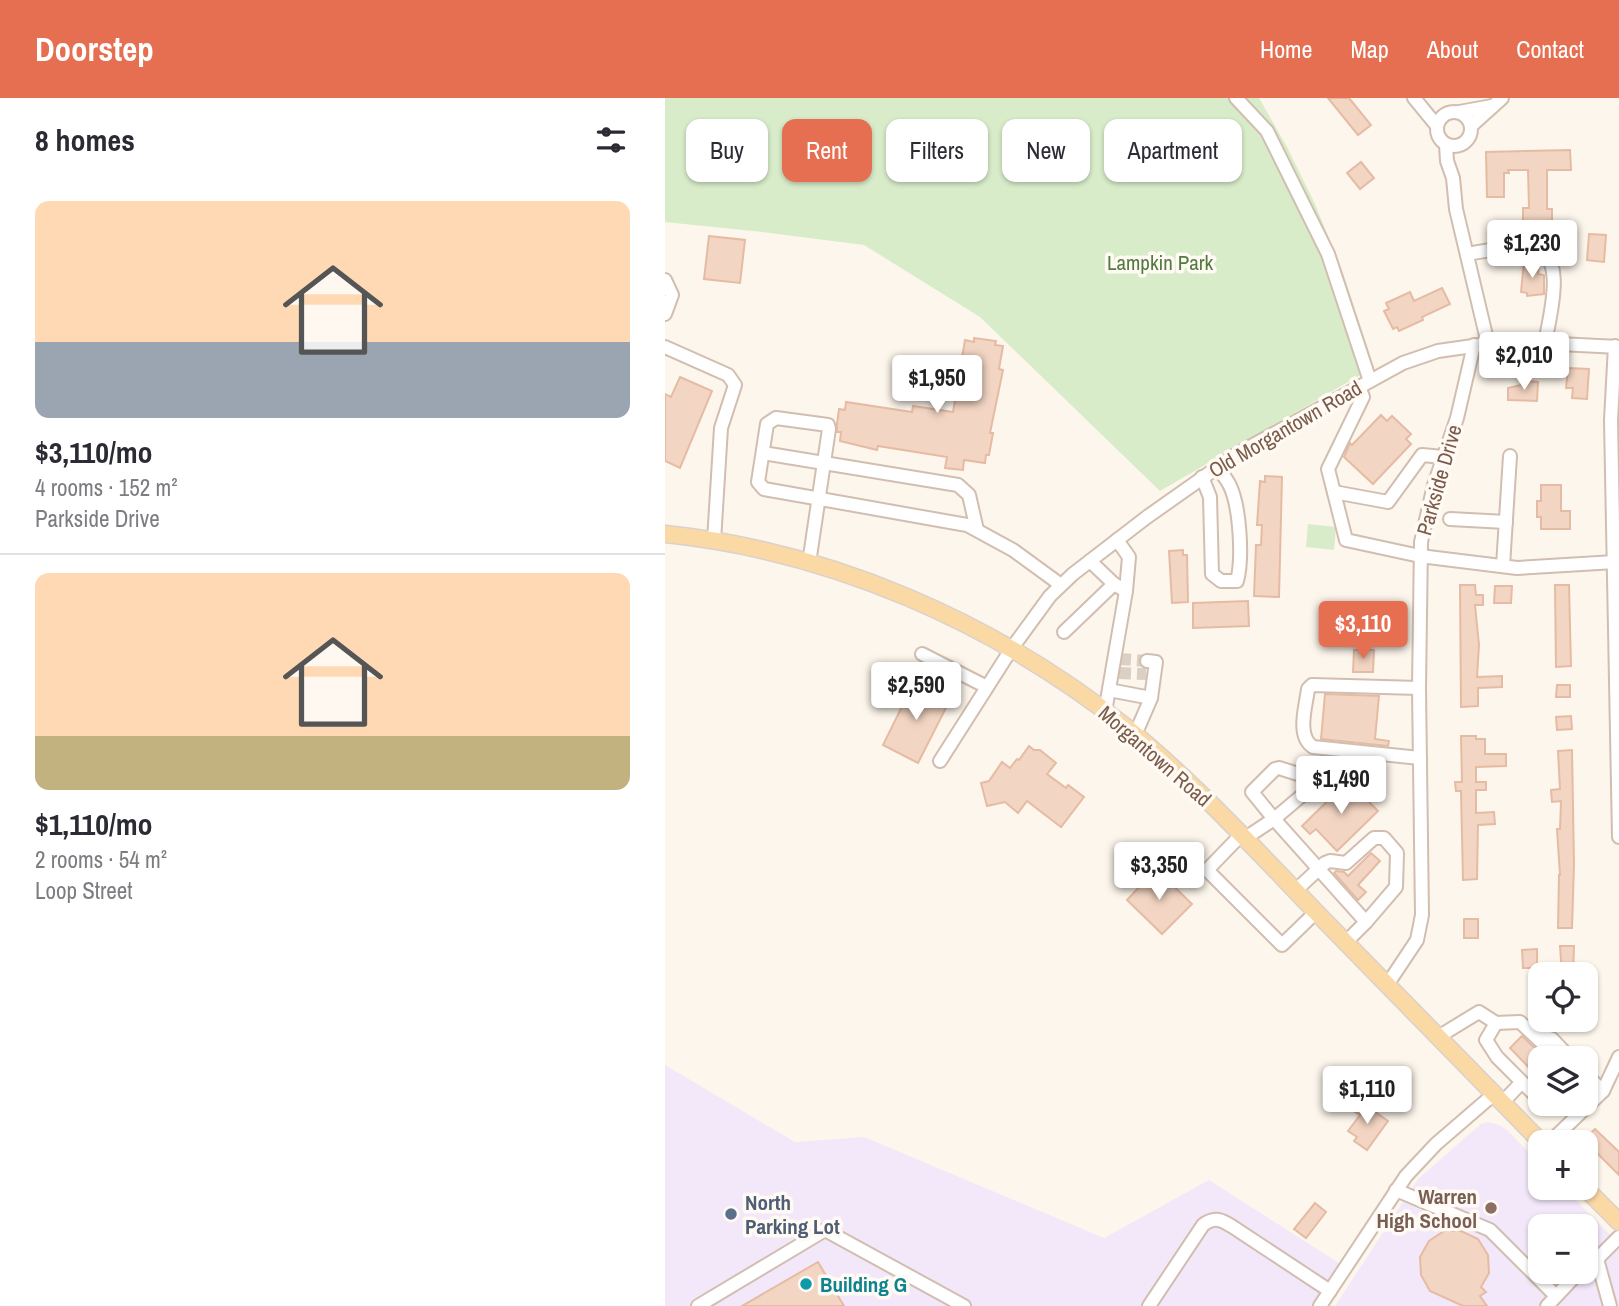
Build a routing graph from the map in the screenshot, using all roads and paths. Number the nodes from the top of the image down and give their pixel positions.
1 (1236, 98) edge
2 (1416, 98) edge
3 (1497, 102) edge
4 (1452, 113) junction
5 (1437, 126) junction
6 (1471, 126) junction
7 (1452, 145) junction
8 (1467, 254) junction
9 (665, 280) edge
10 (665, 314) edge
11 (1545, 343) junction
12 (1488, 344) junction
13 (1474, 345) junction
14 (1617, 346) edge
15 (665, 347) edge
16 (1364, 384) junction
17 (762, 453) junction
18 (1510, 456) dead end
19 (1443, 457) junction
20 (825, 463) junction
21 (1217, 467) junction
22 (1202, 477) junction
23 (1334, 492) junction
24 (820, 498) junction
25 (1450, 519) dead end
26 (1506, 522) junction
27 (977, 530) junction
28 (665, 534) edge
29 (1117, 540) junction
30 (714, 541) junction
31 (1420, 556) junction
32 (1090, 561) junction
33 (1615, 562) junction
34 (809, 563) junction
35 (1503, 566) junction
36 (1114, 584) junction
37 (1061, 585) junction
38 (1126, 591) junction
39 (1064, 632) dead end
40 (1012, 648) junction
41 (922, 654) dead end
42 (1149, 670) dead end
43 (988, 687) junction
44 (1419, 688) junction
45 (1109, 691) junction
46 (1151, 698) junction
47 (1105, 712) junction
48 (1135, 735) junction
49 (1420, 758) junction
50 (940, 761) dead end
51 (1274, 819) junction
52 (1243, 837) junction
53 (1619, 837) edge
54 (1397, 853) junction
55 (1422, 854) junction
56 (1319, 869) junction
57 (1295, 891) junction
58 (1316, 912) junction
59 (1366, 922) junction
60 (1346, 942) junction
61 (1387, 985) junction
62 (1496, 1023) junction
63 (1535, 1033) junction
64 (1439, 1037) junction
65 (1547, 1046) edge
66 (1559, 1046) edge
67 (1619, 1057) edge
68 (1521, 1083) junction
69 (1598, 1086) edge
70 (1528, 1089) edge
71 (1603, 1091) junction
72 (1498, 1098) junction
73 (1529, 1130) edge
74 (1562, 1130) edge
75 (1395, 1190) junction
76 (1597, 1200) edge
77 (1619, 1222) edge
78 (1619, 1237) edge
79 (1598, 1256) edge
80 (1598, 1278) edge
81 (1568, 1284) edge
82 (1330, 1291) junction
83 (1556, 1296) junction
84 (698, 1306) edge
85 (964, 1306) edge
86 (1149, 1306) edge
87 (1319, 1306) edge
88 (1547, 1306) edge
89 (1610, 1306) edge

1 - 16 street
2 - 4 street
2 - 5 street
3 - 4 street
3 - 6 street
4 - 5 street
4 - 6 street
5 - 7 street
6 - 7 street
7 - 8 street
8 - 11 street
8 - 12 street
9 - 10 street
11 - 12 street, Old Morgantown Road
11 - 14 street, Old Morgantown Road
12 - 13 street, Old Morgantown Road
13 - 16 street, Old Morgantown Road
13 - 19 street, Parkside Drive
14 - 33 street
15 - 30 street
16 - 21 street, Old Morgantown Road
16 - 23 street
17 - 20 street
17 - 20 street
17 - 24 street
18 - 26 street
19 - 23 street
19 - 31 street, Parkside Drive
20 - 24 street
20 - 27 street
21 - 22 street, Old Morgantown Road
21 - 22 street
22 - 29 street, Old Morgantown Road
23 - 31 street
24 - 27 street
24 - 34 street
25 - 26 street
26 - 35 street
27 - 37 street
28 - 30 main road, Morgantown Road
29 - 32 street, Old Morgantown Road
29 - 38 street
30 - 34 main road, Morgantown Road
31 - 35 street
31 - 44 street, Parkside Drive
32 - 36 street
32 - 37 street, Old Morgantown Road
33 - 35 street
33 - 53 street
34 - 40 main road, Morgantown Road
36 - 38 street
36 - 39 street
37 - 40 street, Old Morgantown Road
38 - 45 street
40 - 43 street, Old Morgantown Road
40 - 47 main road, Morgantown Road
41 - 43 street
42 - 46 street
43 - 50 street, Old Morgantown Road
44 - 49 street, Parkside Drive
44 - 49 street
45 - 46 street
45 - 47 street
46 - 48 street
47 - 48 main road, Morgantown Road
48 - 52 main road, Morgantown Road
49 - 55 street, Parkside Drive
51 - 51 street
51 - 52 street
51 - 56 street
52 - 57 main road, Morgantown Road
52 - 58 street
54 - 55 street
54 - 56 street
54 - 59 street
55 - 61 street, Parkside Drive
56 - 57 street
56 - 59 street
57 - 58 main road, Morgantown Road
58 - 60 main road, Morgantown Road
59 - 60 street
60 - 61 main road, Morgantown Road
61 - 64 main road, Morgantown Road
62 - 63 street
62 - 64 street
62 - 68 street
63 - 65 street
63 - 66 street
64 - 72 main road, Morgantown Road
67 - 71 street
68 - 70 street
68 - 72 street
69 - 71 street
71 - 74 street
72 - 73 main road, Morgantown Road
72 - 75 street
75 - 82 street
75 - 83 street
76 - 77 main road
78 - 79 street
80 - 89 street
81 - 83 street
82 - 86 street
82 - 87 street
83 - 88 street
84 - 85 street

